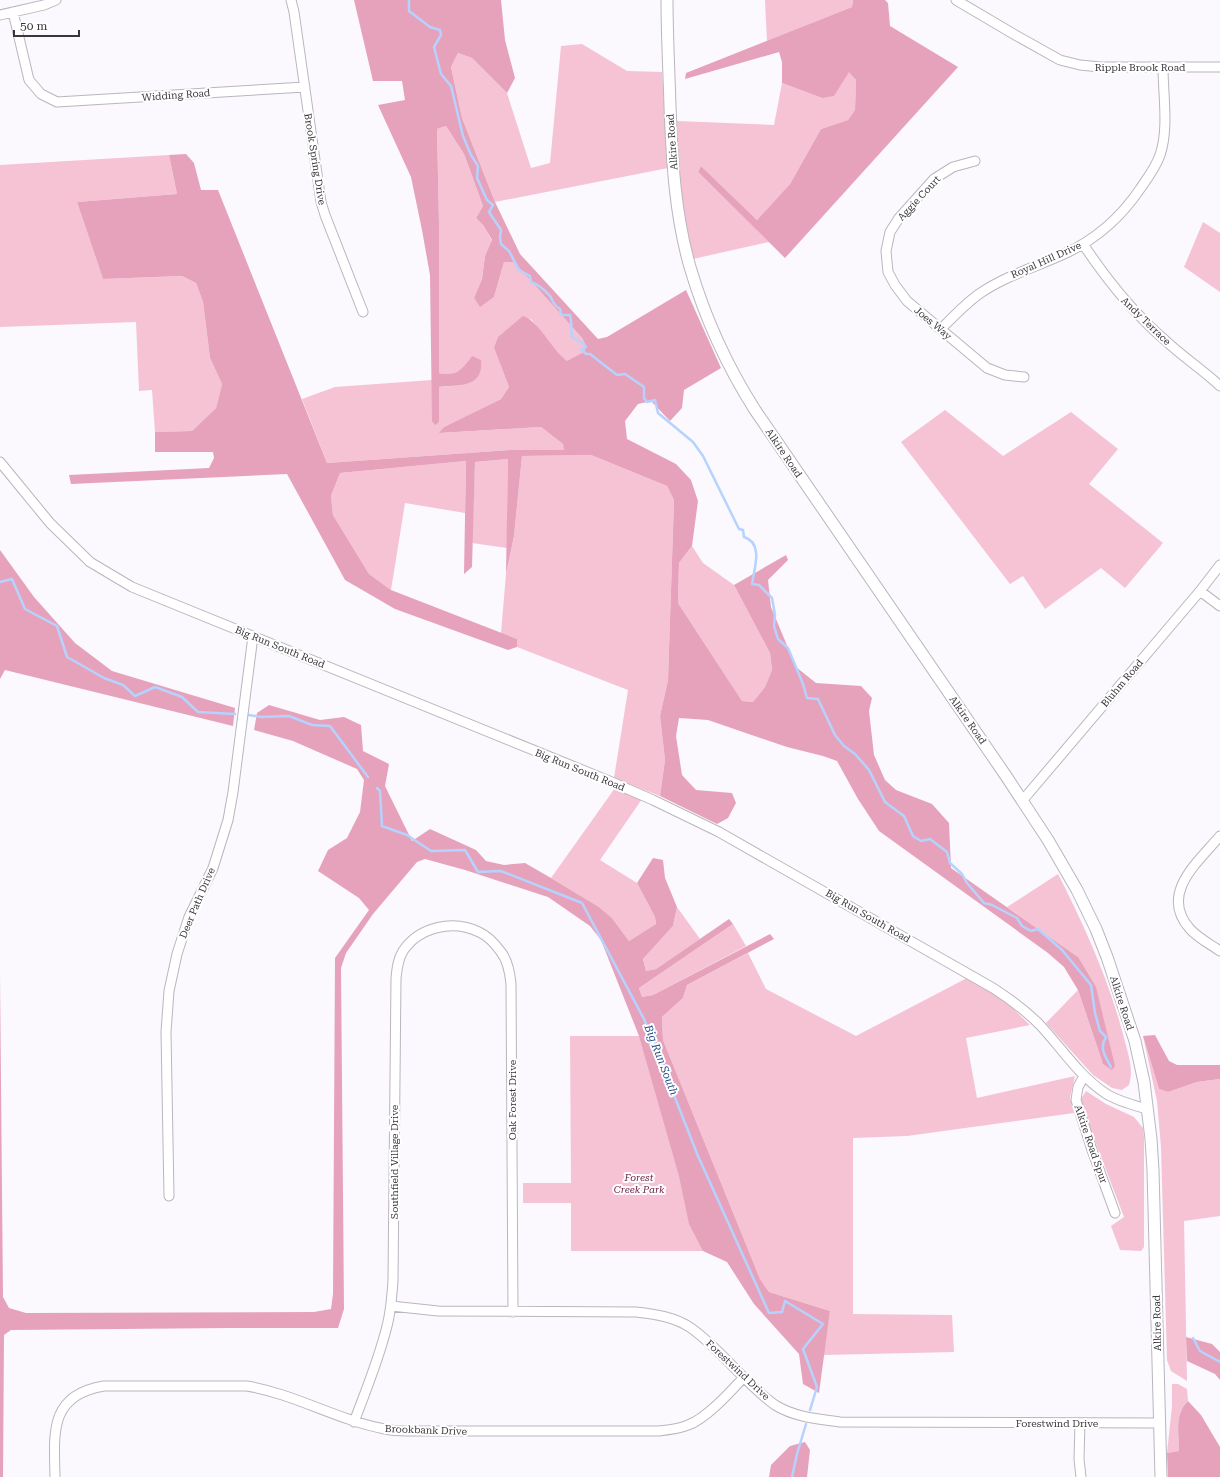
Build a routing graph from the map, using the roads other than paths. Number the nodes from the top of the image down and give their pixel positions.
1 (56, 0) edge
2 (291, 0) edge
3 (667, 0) edge
4 (956, 0) edge
5 (970, 4) edge
6 (13, 12) junction
7 (0, 15) edge
8 (1163, 67) junction
9 (1220, 67) edge
10 (305, 87) junction
11 (975, 161) dead end
12 (890, 232) joint
13 (1083, 244) junction
14 (363, 312) dead end
15 (941, 329) junction
16 (1024, 377) dead end
17 (1220, 386) edge
18 (0, 462) edge
19 (1220, 565) edge
20 (1200, 592) junction
21 (1220, 606) edge
22 (252, 636) junction
23 (1022, 801) junction
24 (1220, 836) edge
25 (447, 926) joint
26 (1220, 951) edge
27 (1084, 1076) junction
28 (1148, 1109) junction
29 (169, 1196) dead end
30 (1115, 1212) dead end
31 (391, 1306) junction
32 (513, 1312) junction
33 (744, 1377) junction
34 (354, 1422) junction
35 (1080, 1423) junction
36 (1159, 1423) junction
37 (55, 1477) edge
38 (1081, 1477) edge
39 (1161, 1477) edge

1 - 6 street
2 - 10 street, Brook Spring Drive
3 - 23 main road, Alkire Road
4 - 5 street, Ripple Brook Road
5 - 8 street, Ripple Brook Road
6 - 7 street
6 - 10 street, Widding Road
8 - 9 street, Ripple Brook Road
8 - 13 street, Royal Hill Drive
10 - 14 street, Brook Spring Drive
11 - 12 street, Aggie Court
12 - 15 street, Joes Way
13 - 15 street, Royal Hill Drive
13 - 17 street, Andy Terrace
15 - 16 street, Joes Way
18 - 22 street, Big Run South Road
19 - 20 street, Bluhm Road
20 - 21 street
20 - 23 street, Bluhm Road
22 - 27 street, Big Run South Road
22 - 29 street, Deer Path Drive
23 - 28 main road, Alkire Road
24 - 26 street
25 - 31 street, Southfield Village Drive
25 - 32 street, Oak Forest Drive
27 - 28 street, Big Run South Road
27 - 30 street, Alkire Road Spur
28 - 36 main road, Alkire Road
31 - 32 street, Forestwind Drive
31 - 34 street, Southfield Village Drive
32 - 33 street, Forestwind Drive
33 - 34 street, Brookbank Drive
33 - 35 street, Forestwind Drive
34 - 37 street, Brookbank Drive
35 - 36 street, Forestwind Drive
35 - 38 street
36 - 39 main road, Alkire Road

